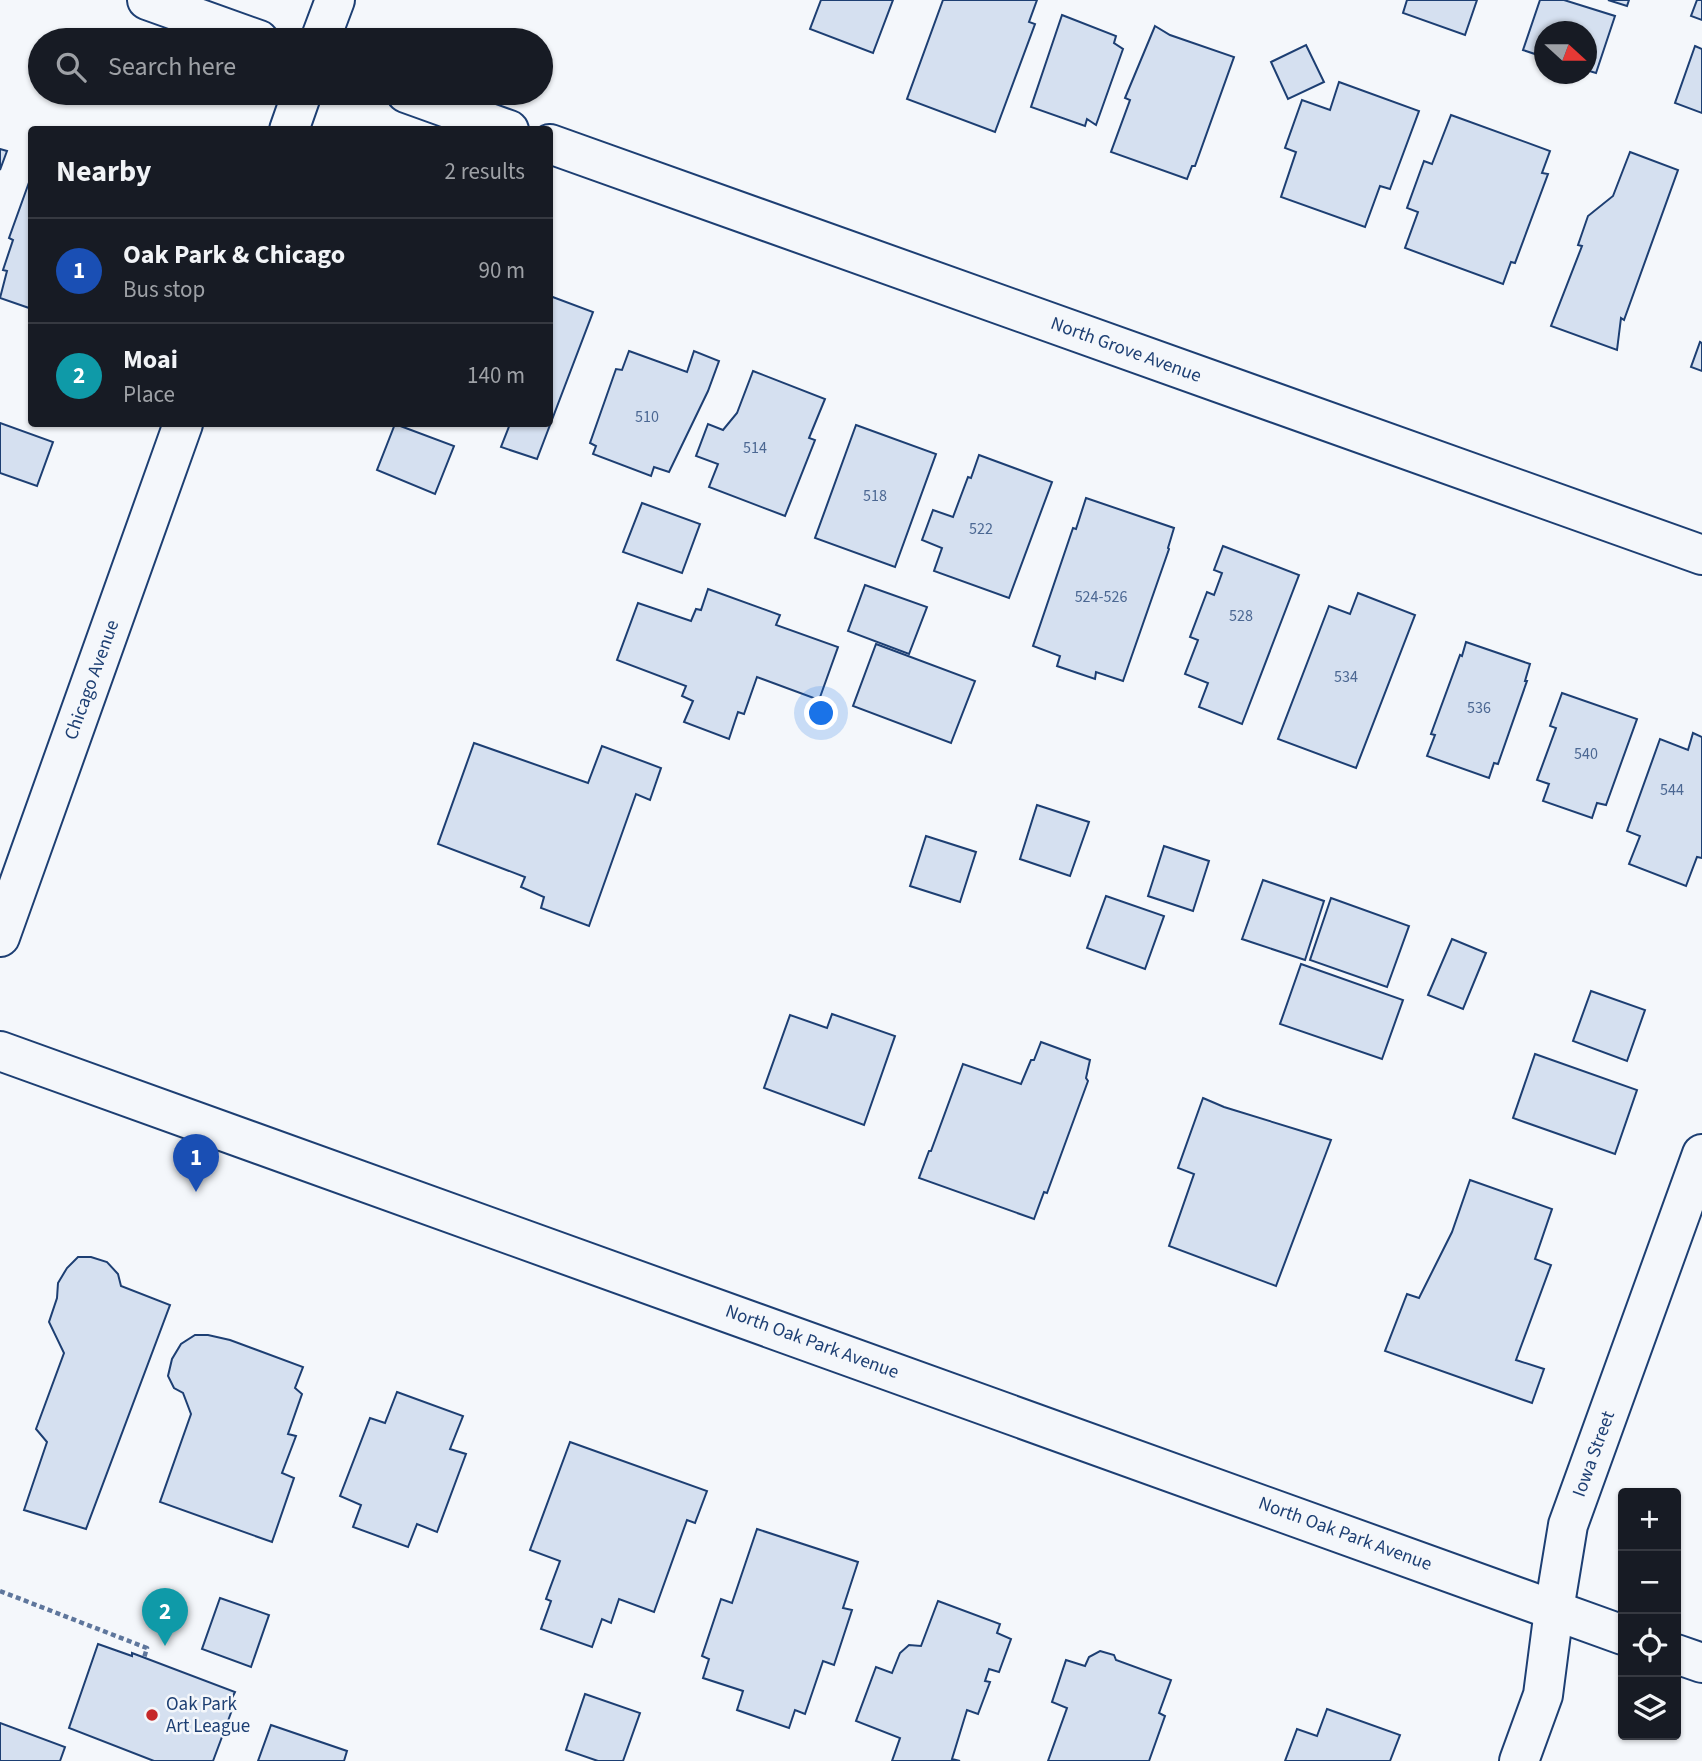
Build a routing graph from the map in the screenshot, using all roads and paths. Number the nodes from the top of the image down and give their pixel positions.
1 (147, 0) edge
2 (335, 0) edge
3 (226, 28) edge
4 (324, 28) edge
5 (298, 105) edge
6 (439, 105) edge
7 (290, 126) edge
8 (498, 126) edge
9 (553, 145) edge
10 (182, 427) edge
11 (1702, 555) edge
12 (0, 937) edge
13 (0, 1051) edge
14 (1702, 1154) edge
15 (0, 1591) edge
16 (1554, 1610) junction
17 (1618, 1633) edge
18 (1681, 1656) edge
19 (144, 1658) dead end
20 (1702, 1663) edge
21 (1519, 1761) edge

1 - 3 street
2 - 4 street
5 - 7 street
6 - 8 street
9 - 11 street, North Grove Avenue
10 - 12 street, Chicago Avenue
13 - 16 street, North Oak Park Avenue
14 - 16 street, Iowa Street
15 - 19 path
16 - 17 street, North Oak Park Avenue
16 - 21 street, Iowa Street
18 - 20 street

